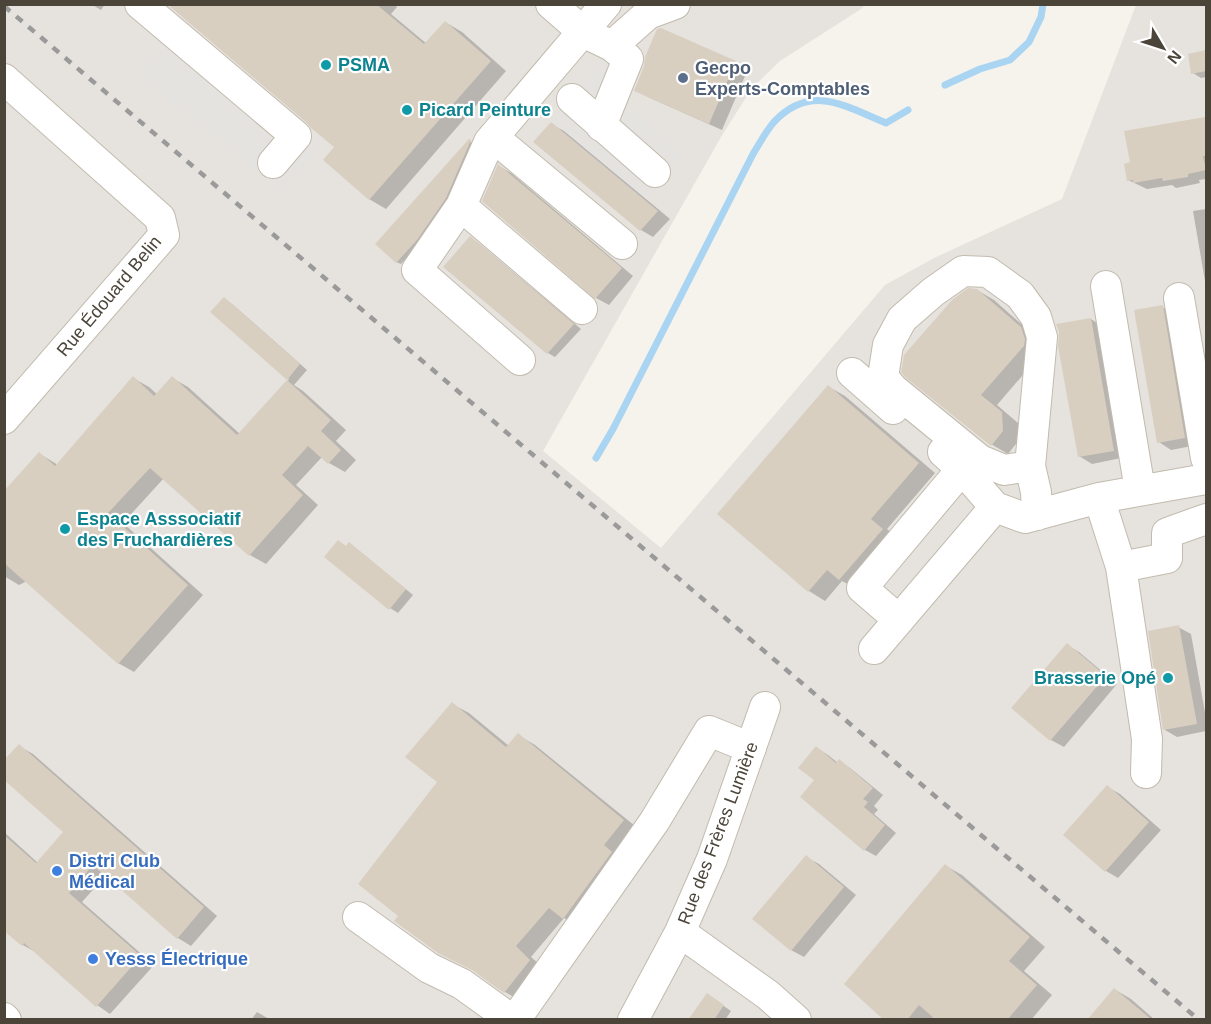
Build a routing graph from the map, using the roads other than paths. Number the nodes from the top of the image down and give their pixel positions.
1 (140, 4) edge
2 (551, 4) edge
3 (606, 4) edge
4 (675, 4) edge
5 (583, 32) junction
6 (612, 46) junction
7 (4, 80) edge
8 (572, 99) dead end
9 (601, 126) junction
10 (491, 140) junction
11 (273, 163) dead end
12 (654, 172) dead end
13 (461, 207) junction
14 (622, 244) dead end
15 (1106, 286) dead end
16 (1179, 298) dead end
17 (582, 309) dead end
18 (520, 360) dead end
19 (852, 373) dead end
20 (9, 405) edge
21 (1206, 458) edge
22 (1030, 466) junction
23 (963, 469) junction
24 (1206, 478) edge
25 (1140, 490) junction
26 (1099, 498) junction
27 (995, 507) junction
28 (1031, 517) junction
29 (1206, 519) edge
30 (1121, 567) junction
31 (899, 620) junction
32 (874, 649) dead end
33 (765, 708) dead end
34 (752, 748) junction
35 (1146, 773) dead end
36 (358, 917) dead end
37 (680, 932) junction
38 (513, 1020) edge
39 (633, 1020) edge
40 (796, 1020) edge

1 - 11 street
2 - 5 street
3 - 5 street
4 - 6 street
5 - 6 street
5 - 10 street
6 - 9 street
7 - 20 street, Rue Édouard Belin
8 - 9 street
9 - 12 street
10 - 13 street
10 - 14 street
13 - 17 street
13 - 18 street
15 - 25 street
16 - 21 street
19 - 23 street
22 - 22 street
22 - 28 street
23 - 27 street
23 - 31 street
24 - 25 street
25 - 26 street
26 - 28 street
26 - 30 street
27 - 28 street
27 - 31 street
29 - 30 street
30 - 35 street
31 - 32 street
33 - 34 street, Rue des Frères Lumière
34 - 37 street, Rue des Frères Lumière
34 - 38 street
36 - 38 street
37 - 39 street, Rue des Frères Lumière
37 - 40 street

